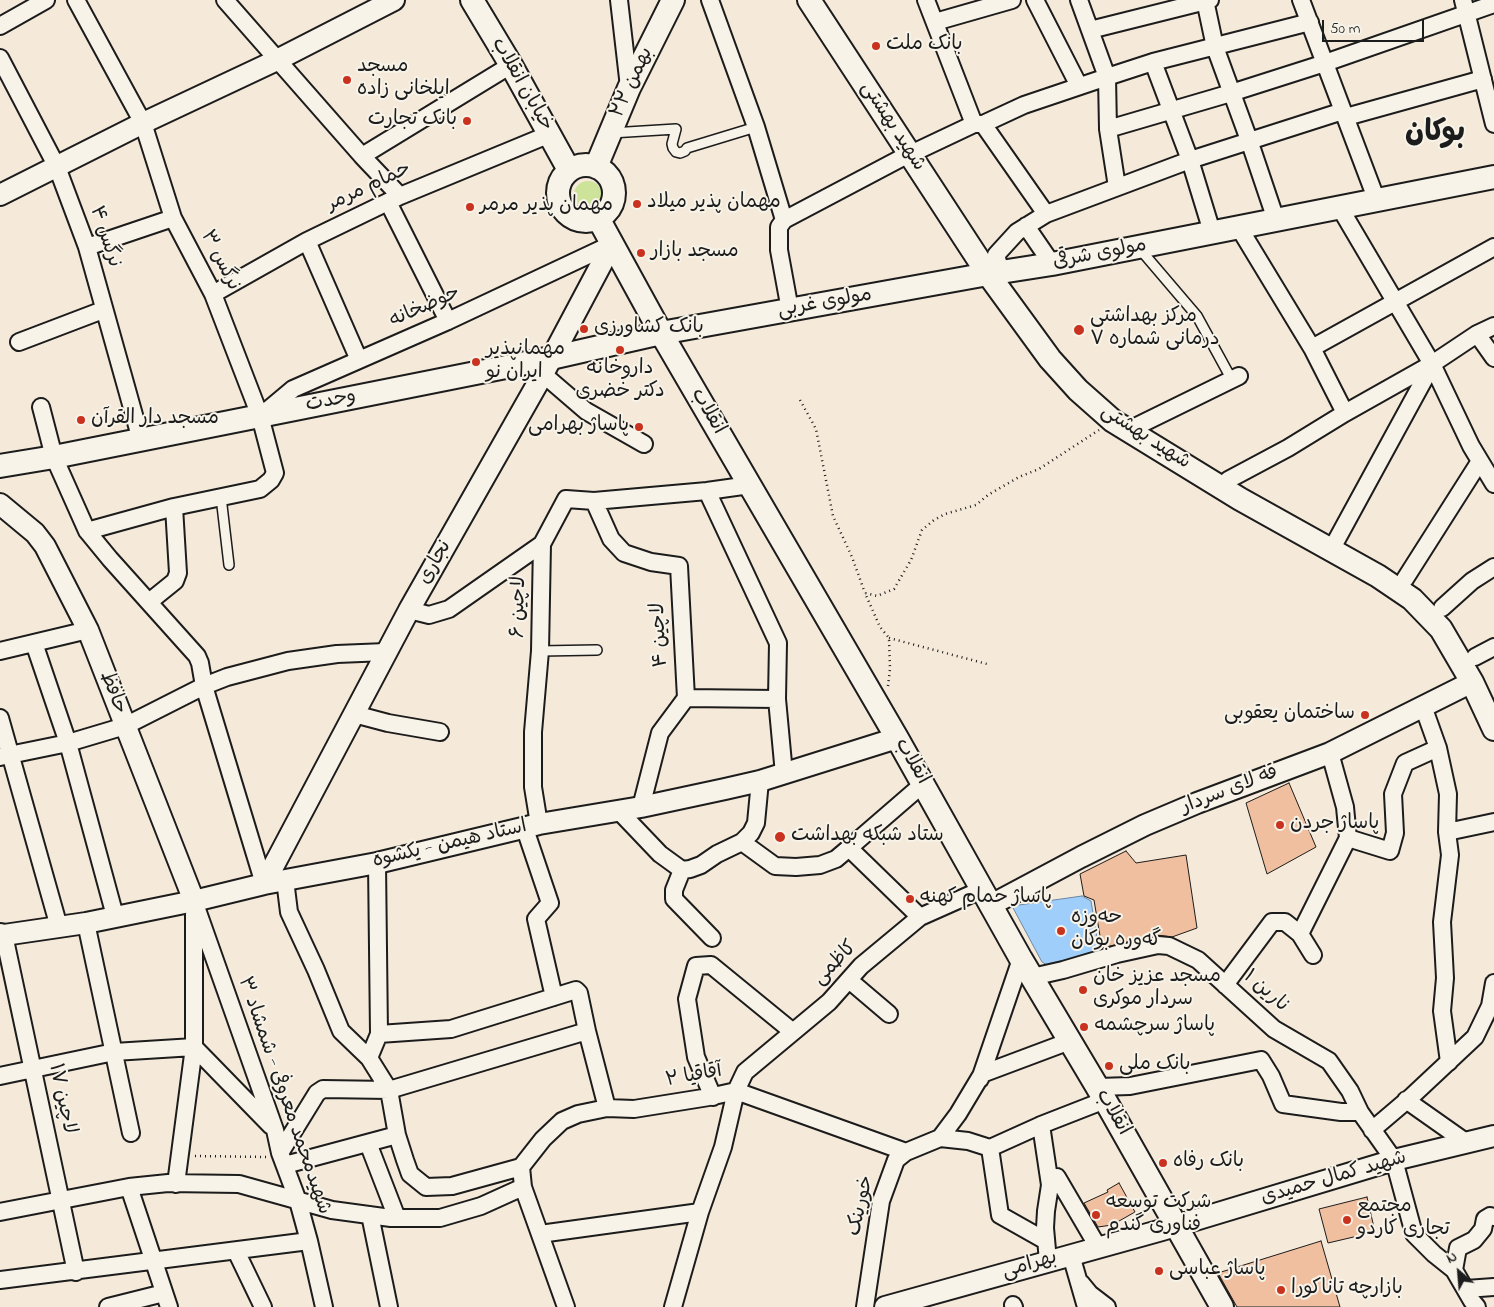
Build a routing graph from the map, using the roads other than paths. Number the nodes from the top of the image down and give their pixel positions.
1 (46, 0) edge
2 (76, 0) edge
3 (225, 0) edge
4 (394, 0) edge
5 (472, 0) edge
6 (619, 0) edge
7 (673, 0) edge
8 (710, 0) edge
9 (809, 0) edge
10 (821, 0) edge
11 (926, 0) edge
12 (1012, 0) edge
13 (1035, 0) edge
14 (1079, 0) edge
15 (1207, 0) edge
16 (1301, 0) edge
17 (1494, 4) edge
18 (1464, 7) edge
19 (935, 22) junction
20 (1310, 22) junction
21 (0, 26) edge
22 (1090, 30) junction
23 (1215, 48) junction
24 (0, 58) edge
25 (277, 60) junction
26 (1153, 62) junction
27 (1325, 63) junction
28 (511, 65) junction
29 (1107, 77) junction
30 (1483, 79) junction
31 (1079, 86) junction
32 (629, 88) junction
33 (1231, 93) junction
34 (1171, 109) junction
35 (1344, 114) junction
36 (142, 123) junction
37 (978, 124) junction
38 (1494, 124) edge
39 (756, 127) junction
40 (1108, 129) junction
41 (610, 133) junction
42 (550, 134) junction
43 (1249, 140) junction
44 (914, 152) junction
45 (362, 156) junction
46 (1190, 160) junction
47 (596, 166) junction
48 (57, 167) junction
49 (569, 170) junction
50 (1494, 177) edge
51 (1117, 187) junction
52 (0, 195) edge
53 (394, 199) junction
54 (1377, 201) junction
55 (1340, 208) junction
56 (1046, 214) junction
57 (173, 218) junction
58 (598, 218) junction
59 (784, 220) junction
60 (1276, 220) junction
61 (1026, 226) junction
62 (1238, 226) junction
63 (1212, 232) junction
64 (307, 241) junction
65 (612, 244) junction
66 (87, 247) junction
67 (1494, 247) edge
68 (1139, 248) junction
69 (1052, 264) junction
70 (994, 273) junction
71 (213, 294) junction
72 (1396, 302) junction
73 (103, 310) junction
74 (790, 310) junction
75 (448, 322) junction
76 (1494, 326) edge
77 (661, 333) junction
78 (1478, 334) junction
79 (19, 342) dead end
80 (1312, 348) junction
81 (1494, 358) edge
82 (360, 360) junction
83 (1432, 364) junction
84 (547, 366) junction
85 (1236, 378) joint
86 (41, 407) dead end
87 (1345, 413) junction
88 (260, 416) junction
89 (1137, 426) junction
90 (141, 440) junction
91 (644, 444) dead end
92 (54, 457) junction
93 (1480, 461) junction
94 (0, 466) edge
95 (1228, 480) junction
96 (1494, 484) edge
97 (750, 485) junction
98 (707, 492) junction
99 (221, 497) junction
100 (594, 501) junction
101 (0, 504) edge
102 (174, 507) junction
103 (87, 531) junction
104 (1336, 541) junction
105 (542, 544) junction
106 (229, 565) dead end
107 (1494, 568) edge
108 (1405, 579) junction
109 (148, 602) junction
110 (1442, 608) junction
111 (409, 610) junction
112 (88, 630) junction
113 (34, 643) junction
114 (597, 650) dead end
115 (0, 651) edge
116 (540, 651) junction
117 (386, 652) junction
118 (1484, 652) edge
119 (1472, 682) junction
120 (204, 686) junction
121 (1494, 695) edge
122 (686, 698) junction
123 (777, 699) junction
124 (1423, 706) junction
125 (354, 714) junction
126 (0, 718) edge
127 (125, 726) junction
128 (1494, 729) edge
129 (440, 732) dead end
130 (897, 738) junction
131 (68, 743) junction
132 (1438, 748) junction
133 (1330, 752) junction
134 (5, 755) edge
135 (784, 774) junction
136 (760, 781) junction
137 (923, 784) junction
138 (641, 807) junction
139 (619, 811) junction
140 (1494, 822) edge
141 (532, 827) junction
142 (1447, 832) junction
143 (1348, 838) junction
144 (742, 842) junction
145 (849, 848) junction
146 (377, 863) junction
147 (682, 870) junction
148 (285, 880) junction
149 (264, 884) junction
150 (987, 897) junction
151 (194, 901) junction
152 (114, 916) junction
153 (920, 917) junction
154 (86, 923) junction
155 (59, 927) junction
156 (1, 933) edge
157 (1300, 934) junction
158 (712, 938) dead end
159 (1313, 955) dead end
160 (1027, 968) junction
161 (849, 980) junction
162 (1494, 983) edge
163 (1225, 985) junction
164 (554, 997) junction
165 (889, 1014) dead end
166 (587, 1030) junction
167 (793, 1032) junction
168 (379, 1034) junction
169 (1070, 1041) junction
170 (194, 1047) junction
171 (114, 1052) junction
172 (369, 1058) junction
173 (1449, 1062) junction
174 (33, 1069) junction
175 (0, 1076) edge
176 (980, 1079) junction
177 (389, 1090) junction
178 (736, 1091) junction
179 (1102, 1094) junction
180 (713, 1097) junction
181 (1406, 1100) junction
182 (607, 1108) junction
183 (1360, 1112) junction
184 (1041, 1125) junction
185 (275, 1130) junction
186 (1372, 1130) junction
187 (131, 1133) dead end
188 (397, 1135) junction
189 (1494, 1136) edge
190 (940, 1138) junction
191 (368, 1143) junction
192 (1466, 1143) junction
193 (990, 1148) junction
194 (906, 1152) junction
195 (282, 1158) junction
196 (1394, 1160) junction
197 (521, 1167) junction
198 (1058, 1178) dead end
199 (176, 1184) junction
200 (129, 1187) junction
201 (523, 1187) junction
202 (61, 1199) junction
203 (298, 1201) junction
204 (0, 1212) edge
205 (700, 1212) junction
206 (370, 1216) junction
207 (1494, 1217) edge
208 (397, 1218) junction
209 (1176, 1226) junction
210 (540, 1234) junction
211 (309, 1241) junction
212 (1046, 1241) junction
213 (1098, 1247) junction
214 (236, 1251) junction
215 (1071, 1255) junction
216 (153, 1260) junction
217 (1048, 1261) junction
218 (1454, 1270) junction
219 (76, 1272) junction
220 (0, 1280) edge
221 (1078, 1280) junction
222 (1494, 1287) edge
223 (1466, 1289) junction
224 (167, 1300) edge
225 (108, 1307) edge
226 (263, 1307) edge
227 (324, 1307) edge
228 (389, 1307) edge
229 (566, 1307) edge
230 (673, 1307) edge
231 (865, 1307) edge
232 (885, 1307) edge
233 (1086, 1307) edge
234 (1107, 1307) edge
235 (1222, 1307) edge
236 (1477, 1307) edge

1 - 21 street
2 - 36 street, نرگس ۳
3 - 25 street
4 - 25 street
5 - 28 main road, خیابان انقلاب
6 - 32 street
7 - 32 main road, ۲۲ بهمن
8 - 39 street
9 - 44 main road, شهید بهشتی
10 - 44 main road, شهید بهشتی
11 - 19 street
12 - 19 street
13 - 31 street
14 - 22 street
15 - 22 street
15 - 23 street
16 - 20 street
17 - 18 street
18 - 27 street
18 - 30 street
19 - 37 street
20 - 23 street
20 - 27 street
22 - 29 street
23 - 26 street
23 - 33 street
24 - 48 street, نرگس ۴
25 - 36 street
25 - 45 street
26 - 29 street
26 - 34 street
27 - 33 street
27 - 35 street
28 - 42 main road, خیابان انقلاب
28 - 45 street
29 - 31 street
29 - 40 street
30 - 35 street
30 - 38 street
31 - 37 street
32 - 41 main road, ۲۲ بهمن
33 - 34 street
33 - 43 street
34 - 40 street
34 - 46 street
35 - 43 street
35 - 54 street
36 - 48 street
36 - 57 street, نرگس ۳
37 - 44 street
37 - 56 street
39 - 41 lane
39 - 59 street
40 - 51 street
41 - 47 main road, ۲۲ بهمن
42 - 49 main road, خیابان انقلاب
42 - 53 street, حمام مرمر
43 - 46 street
43 - 60 street
44 - 59 street
44 - 70 main road, شهید بهشتی
45 - 53 street
46 - 51 street
46 - 63 street
47 - 49 main road
47 - 58 main road
48 - 52 street
48 - 66 street, نرگس ۴
49 - 58 main road
50 - 54 main road, مولوی شرقی
51 - 56 street
53 - 64 street, حمام مرمر
53 - 75 street
54 - 55 main road, مولوی شرقی
55 - 60 main road, مولوی شرقی
55 - 72 street
56 - 61 street
57 - 66 street
57 - 71 street, نرگس ۳
58 - 65 main road, انقلاب
59 - 74 street
60 - 62 main road, مولوی شرقی
61 - 69 street
61 - 70 street
62 - 63 main road, مولوی شرقی
62 - 80 street
63 - 68 main road, مولوی شرقی
64 - 71 street, حمام مرمر
64 - 82 street
65 - 75 street, حوضخانه
65 - 77 main road, انقلاب
65 - 84 street, نجاری
66 - 73 street, نرگس ۴
67 - 72 street
68 - 69 main road, مولوی شرقی
68 - 85 lane
69 - 70 main road, مولوی شرقی
70 - 74 main road, مولوی غربی
70 - 89 main road, شهید بهشتی
70 - 119 main road, شهید بهشتی
71 - 88 street, نرگس ۳
72 - 80 street
72 - 83 street
73 - 79 street
73 - 90 street, نرگس ۴
74 - 77 main road, مولوی غربی
75 - 82 street, حوضخانه
76 - 78 street
77 - 84 main road, وحدت
77 - 97 main road, انقلاب
78 - 81 street
78 - 83 street
80 - 87 street
82 - 88 street, حوضخانه
83 - 87 street
83 - 93 street
83 - 104 street
84 - 88 main road, وحدت
84 - 91 street
84 - 111 street, نجاری
85 - 89 street
86 - 92 street
87 - 95 street
88 - 90 main road, وحدت
88 - 99 street, نرگس ۳
89 - 95 main road, شهید بهشتی
90 - 92 main road, وحدت
92 - 94 main road, وحدت
92 - 103 street
93 - 96 street
93 - 108 street
95 - 104 main road, شهید بهشتی
97 - 98 street
97 - 130 main road, انقلاب
98 - 100 street
98 - 123 street
99 - 102 street, نرگس ۳
99 - 106 lane
100 - 105 street
100 - 122 street, لاچین ۴
101 - 112 street, حافظ
102 - 103 street, نرگس ۳
102 - 109 street
103 - 109 street
104 - 108 main road, شهید بهشتی
105 - 111 street, لاچین ۶
105 - 116 street, لاچین ۶
107 - 110 street
108 - 110 main road, شهید بهشتی
109 - 120 street
110 - 118 main road, شهید بهشتی
111 - 117 street, نجاری
112 - 113 street
112 - 127 street, حافظ
113 - 115 street
113 - 131 street
114 - 116 lane
116 - 141 street, لاچین ۶
117 - 120 street
117 - 125 street, نجاری
118 - 121 main road, شهید بهشتی
119 - 124 street, قه لای سردار
119 - 128 main road, شهید بهشتی
120 - 127 street
120 - 149 street
122 - 123 street
122 - 138 street
123 - 135 street
124 - 132 street
124 - 133 street, قه لای سردار
125 - 129 street
125 - 149 street, نجاری
126 - 134 street
127 - 131 street
127 - 151 street, حافظ
130 - 135 street, استاد هیمن - یکشوه
130 - 137 main road, انقلاب
131 - 134 street
131 - 152 street
132 - 142 street
132 - 143 street
133 - 143 street
133 - 150 street, قه لای سردار
134 - 155 street
135 - 136 street, استاد هیمن - یکشوه
136 - 138 street, استاد هیمن - یکشوه
136 - 144 street
137 - 145 street
137 - 150 main road, انقلاب
138 - 139 street, استاد هیمن - یکشوه
139 - 141 street, استاد هیمن - یکشوه
139 - 147 street
140 - 142 street
141 - 146 street, استاد هیمن - یکشوه
141 - 164 street, لاچین ۶
142 - 173 street
143 - 157 street
144 - 145 street
144 - 147 street
145 - 153 street
146 - 148 street, استاد هیمن - یکشوه
146 - 168 street
147 - 158 street
148 - 149 street, استاد هیمن - یکشوه
148 - 172 street
149 - 151 street, استاد هیمن - یکشوه
150 - 153 street, کاظمی
150 - 160 main road, انقلاب
151 - 152 street, استاد هیمن - یکشوه
151 - 170 street
151 - 185 street, شهیدمحمد معروفی - شمشاد ۳
152 - 154 street, استاد هیمن - یکشوه
153 - 161 street, کاظمی
154 - 155 street, استاد هیمن - یکشوه
154 - 171 street
155 - 156 street, استاد هیمن - یکشوه
156 - 174 street, لاچین ۱۷
157 - 159 street
157 - 163 street
160 - 163 street, نارین ۱
160 - 169 main road, انقلاب
160 - 176 street
161 - 165 street
161 - 167 street, کاظمی
162 - 173 street
163 - 183 street, نارین ۱
164 - 166 street
164 - 168 street
166 - 177 street
166 - 182 street
167 - 178 street, کاظمی
167 - 180 street
168 - 172 street
169 - 176 street
169 - 179 main road, انقلاب
170 - 171 street
170 - 185 street
170 - 199 street
171 - 174 street
171 - 187 street
172 - 177 street
173 - 181 street
174 - 175 street
174 - 202 street, لاچین ۱۷
176 - 190 street
177 - 188 street
177 - 195 street
178 - 180 street, آقاقیا ۲
178 - 194 street, آقاقیا ۲
178 - 205 street, کاظمی
179 - 183 street
179 - 184 street
179 - 209 main road, انقلاب
180 - 182 street, آقاقیا ۲
181 - 186 street
181 - 192 street
182 - 197 street, آقاقیا ۲
183 - 186 street, نارین ۱
184 - 193 street
184 - 212 street
185 - 195 street, شهیدمحمد معروفی - شمشاد ۳
186 - 196 street, نارین ۱
188 - 191 street
188 - 197 street
189 - 192 street, شهید کمال حمیدی
190 - 193 street
190 - 194 street
191 - 195 street
191 - 208 street
192 - 196 street, شهید کمال حمیدی
193 - 212 street
194 - 231 street, خورینک
195 - 203 street, شهیدمحمد معروفی - شمشاد ۳
196 - 209 street, شهید کمال حمیدی
196 - 218 street
197 - 201 street
198 - 213 street
199 - 200 street
199 - 203 street
200 - 202 street
200 - 216 street
201 - 208 street
201 - 210 street
202 - 204 street
202 - 219 street, لاچین ۱۷
203 - 206 street
203 - 211 street, شهیدمحمد معروفی - شمشاد ۳
205 - 210 street
205 - 230 street, کاظمی
206 - 208 street
206 - 228 street
207 - 218 street
209 - 213 street, بهرامی
209 - 235 main road, انقلاب
210 - 229 street
211 - 214 street
211 - 227 street, شهیدمحمد معروفی - شمشاد ۳
212 - 217 street
213 - 215 street, بهرامی
214 - 216 street
214 - 226 street
215 - 217 street, بهرامی
215 - 221 street
216 - 219 street
216 - 224 street
217 - 232 street, بهرامی
218 - 223 street
219 - 220 street
221 - 233 street
221 - 234 street
222 - 223 street
223 - 236 street
224 - 225 street

